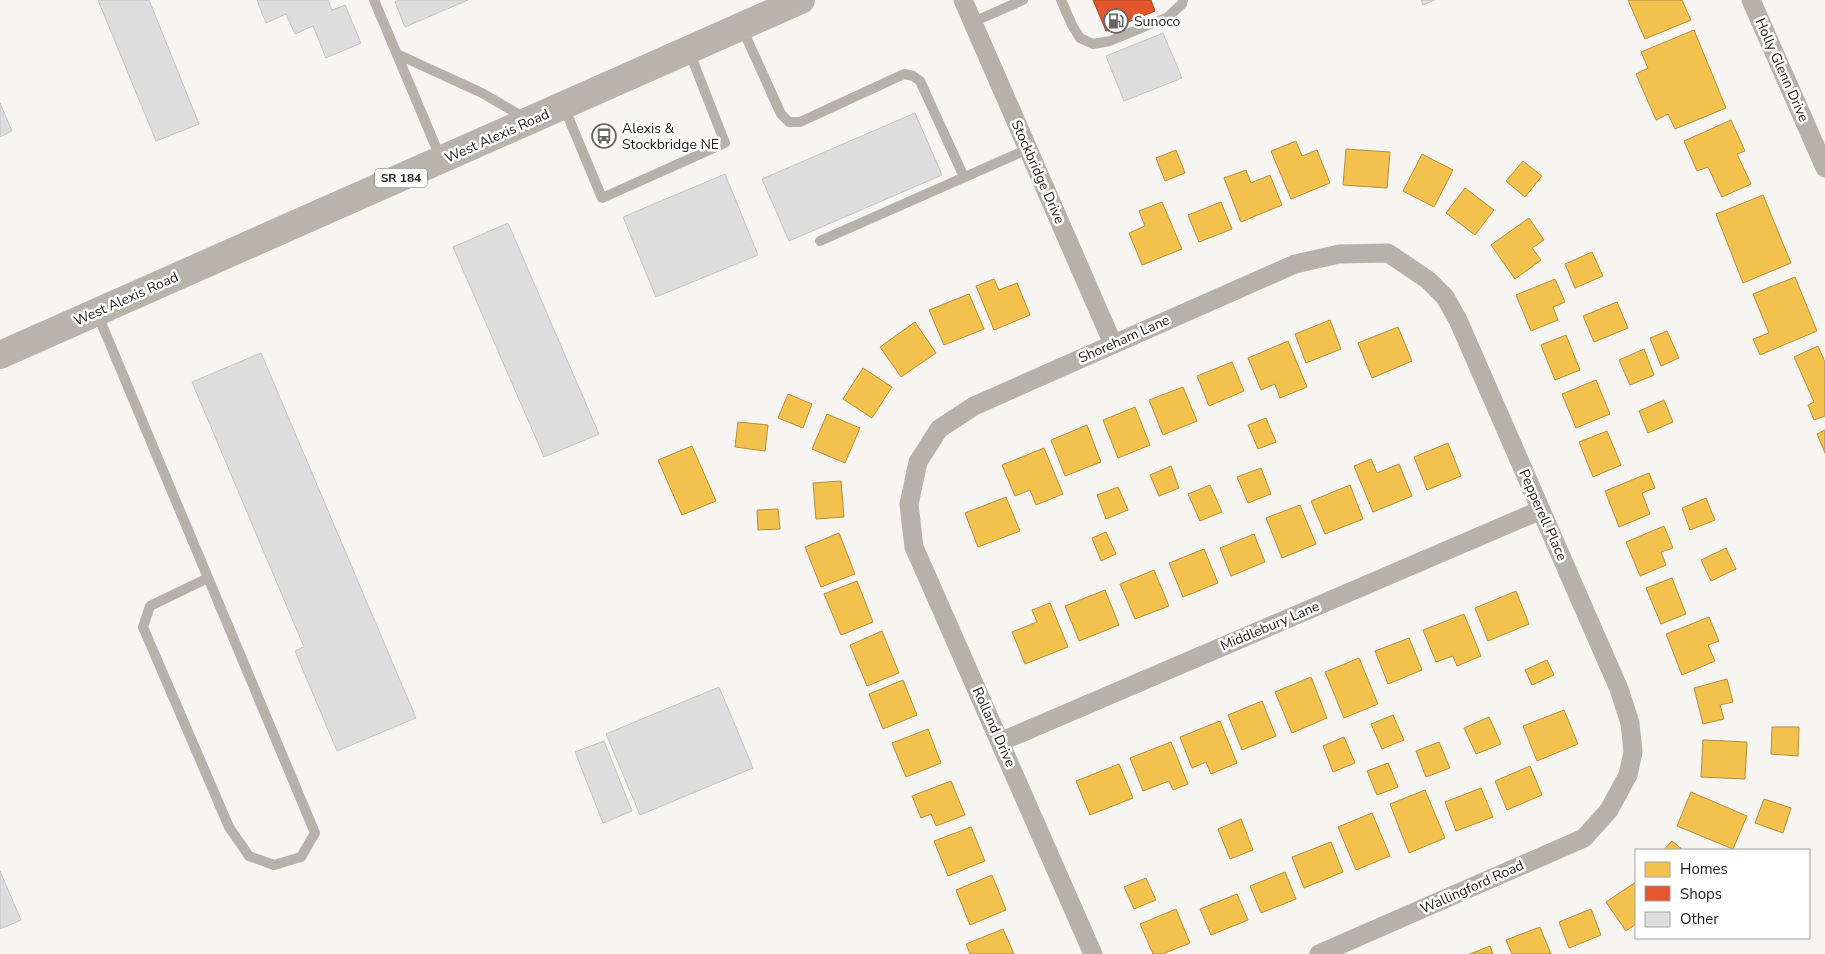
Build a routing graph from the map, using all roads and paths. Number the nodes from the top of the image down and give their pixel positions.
1 (374, 0) edge
2 (801, 0) edge
3 (963, 0) edge
4 (1023, 0) edge
5 (1061, 0) edge
6 (1183, 0) edge
7 (1751, 0) edge
8 (973, 22) junction
9 (741, 26) junction
10 (689, 51) junction
11 (397, 54) junction
12 (564, 106) junction
13 (530, 121) junction
14 (1028, 149) junction
15 (442, 160) junction
16 (1825, 168) edge
17 (964, 177) junction
18 (820, 241) dead end
19 (1388, 253) joint
20 (96, 312) junction
21 (1113, 344) junction
22 (0, 355) edge
23 (910, 497) joint
24 (1541, 510) junction
25 (208, 578) junction
26 (1000, 742) junction
27 (1613, 805) joint
28 (1093, 954) edge
29 (1319, 954) edge

1 - 11 lane
2 - 9 main road, West Alexis Road / SR 184
3 - 8 street, Stockbridge Drive
4 - 8 lane
5 - 6 lane
7 - 16 street, Holly Glenn Drive
8 - 14 street, Stockbridge Drive
9 - 10 main road, West Alexis Road / SR 184
9 - 17 lane
10 - 12 main road, West Alexis Road / SR 184
10 - 12 lane
11 - 13 lane
11 - 15 lane
12 - 13 main road, West Alexis Road / SR 184
13 - 15 main road, West Alexis Road / SR 184
14 - 17 lane
14 - 21 street, Stockbridge Drive
15 - 20 main road, West Alexis Road / SR 184
17 - 18 lane
19 - 21 street, Shoreham Lane
19 - 24 street, Pepperell Place
20 - 22 main road, West Alexis Road / SR 184
20 - 25 lane
21 - 23 street, Shoreham Lane
23 - 26 street, Rolland Drive
24 - 26 street, Middlebury Lane
24 - 27 street, Pepperell Place
25 - 25 lane
26 - 28 street, Rolland Drive
27 - 29 street, Wallingford Road

